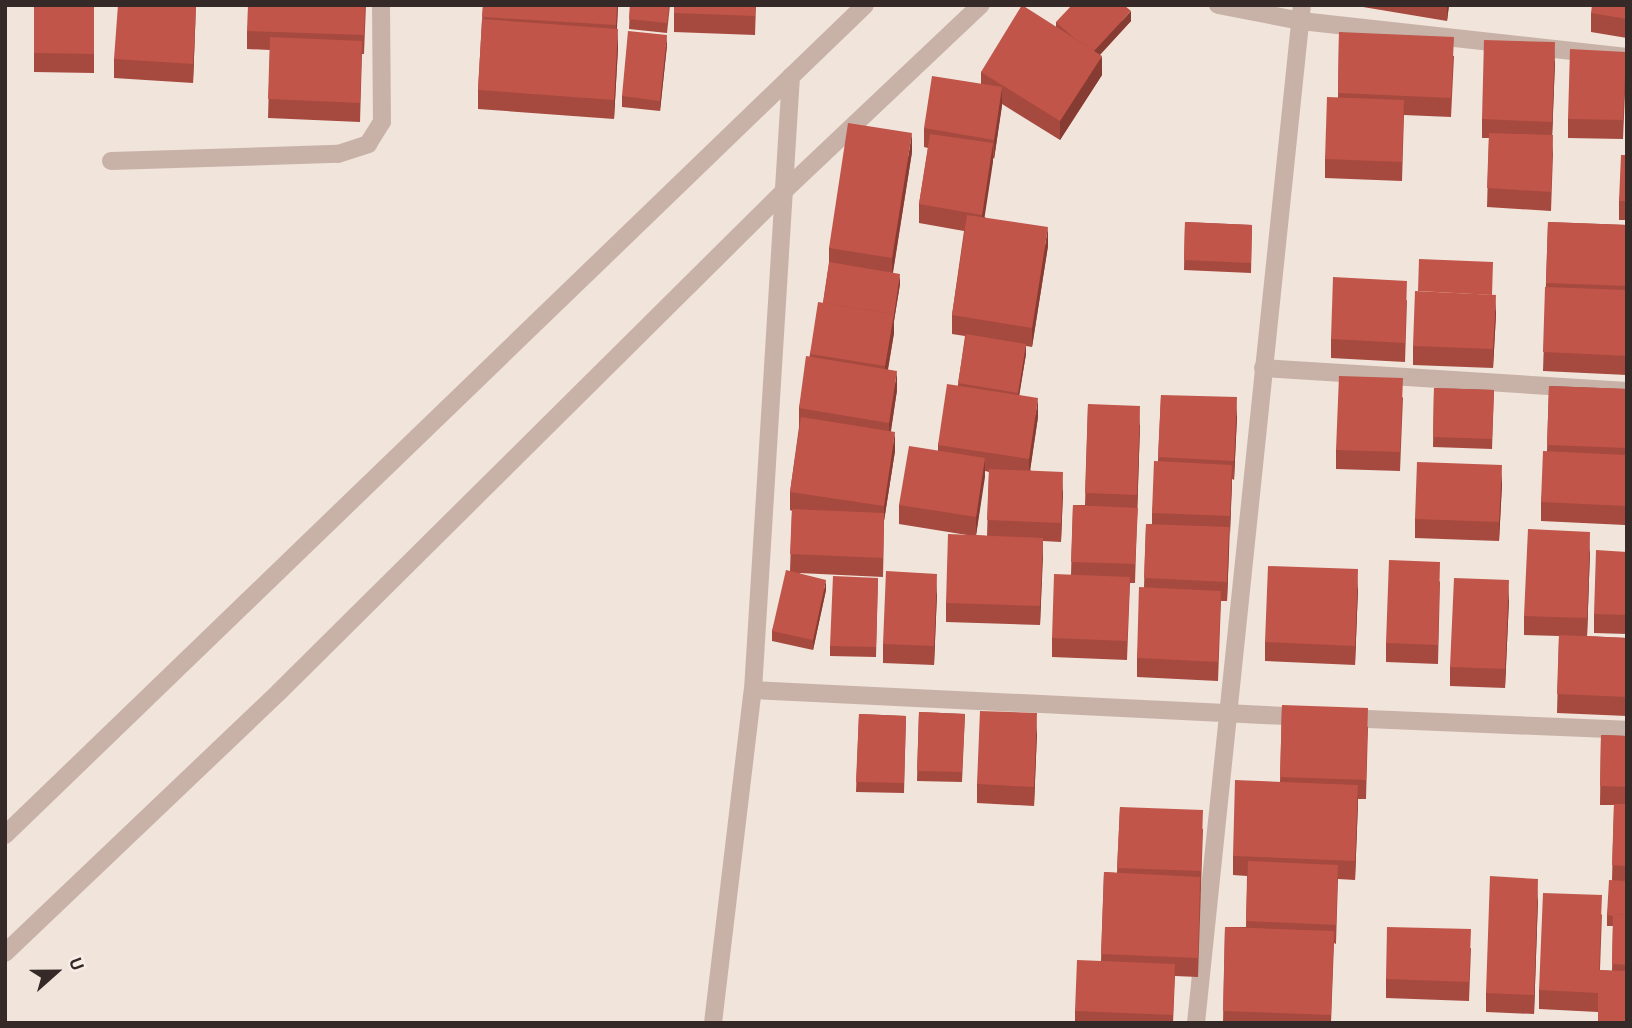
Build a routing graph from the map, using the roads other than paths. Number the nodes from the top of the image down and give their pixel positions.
1 (381, 5) edge
2 (865, 5) edge
3 (981, 5) edge
4 (1219, 5) edge
5 (1301, 13) edge
6 (1627, 57) edge
7 (792, 76) junction
8 (111, 161) dead end
9 (784, 191) junction
10 (1263, 368) junction
11 (1627, 391) edge
12 (753, 690) junction
13 (1226, 713) junction
14 (1627, 730) edge
15 (5, 835) edge
16 (5, 953) edge
17 (716, 1022) edge
18 (1196, 1023) edge

1 - 8 street
2 - 7 street
3 - 9 street
4 - 5 street
5 - 6 street
5 - 10 street
7 - 9 street
7 - 15 street
9 - 12 street
9 - 16 street
10 - 11 street
10 - 13 street
12 - 13 street
12 - 17 street
13 - 14 street
13 - 18 street

